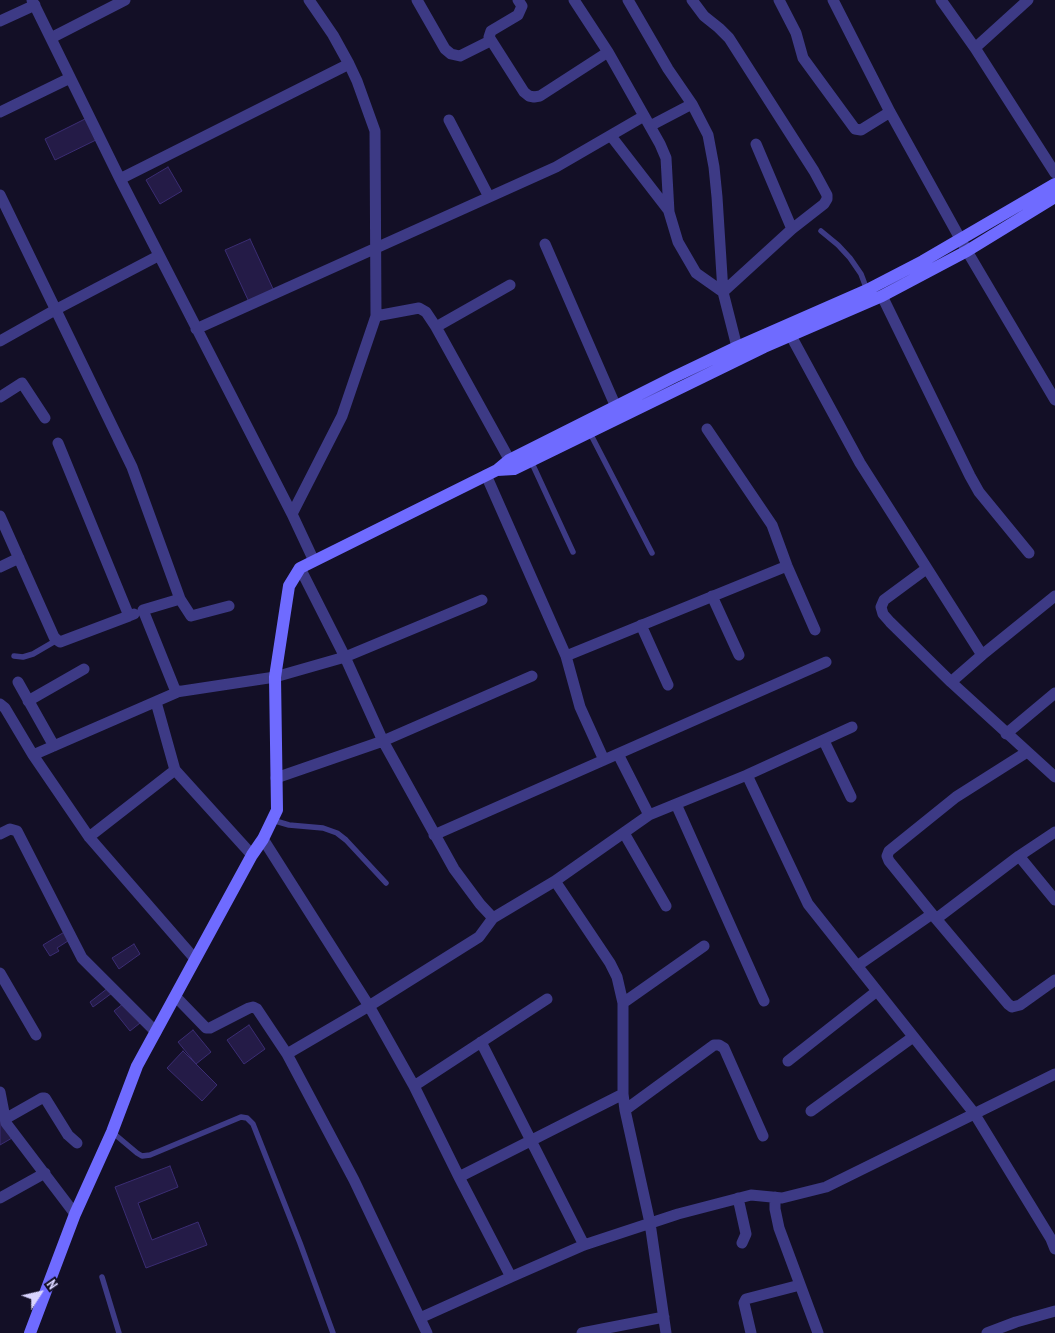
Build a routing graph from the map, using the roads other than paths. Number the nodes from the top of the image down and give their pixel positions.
1 (125, 0) edge
2 (309, 0) edge
3 (417, 0) edge
4 (518, 0) edge
5 (574, 0) edge
6 (628, 0) edge
7 (692, 0) edge
8 (779, 0) edge
9 (833, 0) edge
10 (941, 0) edge
11 (1028, 0) edge
12 (33, 2) edge
13 (0, 21) edge
14 (51, 38) junction
15 (490, 41) junction
16 (975, 48) junction
17 (608, 52) junction
18 (349, 64) junction
19 (70, 78) junction
20 (692, 104) junction
21 (0, 112) edge
22 (890, 112) junction
23 (449, 120) dead end
24 (647, 121) junction
25 (611, 136) junction
26 (756, 144) dead end
27 (1055, 173) edge
28 (120, 179) junction
29 (1055, 184) edge
30 (0, 195) edge
31 (490, 197) junction
32 (1055, 198) edge
33 (669, 212) junction
34 (792, 229) junction
35 (821, 231) dead end
36 (960, 238) junction
37 (545, 244) dead end
38 (376, 248) junction
39 (967, 251) junction
40 (158, 256) junction
41 (510, 285) dead end
42 (867, 290) junction
43 (723, 292) junction
44 (882, 296) junction
45 (55, 310) junction
46 (376, 316) junction
47 (436, 327) junction
48 (196, 329) junction
49 (791, 336) junction
50 (0, 341) edge
51 (737, 347) junction
52 (674, 377) junction
53 (681, 389) junction
54 (0, 397) edge
55 (1055, 400) edge
56 (616, 407) junction
57 (45, 418) dead end
58 (707, 430) dead end
59 (590, 433) junction
60 (58, 443) dead end
61 (531, 461) junction
62 (512, 464) junction
63 (491, 473) junction
64 (292, 514) junction
65 (0, 516) edge
66 (573, 552) dead end
67 (652, 553) dead end
68 (1029, 553) dead end
69 (20, 558) junction
70 (314, 561) junction
71 (787, 566) junction
72 (0, 567) edge
73 (300, 568) junction
74 (926, 569) junction
75 (712, 596) junction
76 (1055, 596) edge
77 (180, 599) junction
78 (482, 600) dead end
79 (229, 606) dead end
80 (143, 610) junction
81 (129, 616) junction
82 (641, 625) junction
83 (815, 630) dead end
84 (57, 640) junction
85 (982, 655) junction
86 (14, 656) dead end
87 (566, 656) junction
88 (738, 656) dead end
89 (345, 657) junction
90 (826, 662) dead end
91 (84, 669) dead end
92 (532, 676) dead end
93 (275, 677) junction
94 (18, 682) dead end
95 (951, 682) junction
96 (668, 685) dead end
97 (180, 691) junction
98 (1055, 693) edge
99 (28, 701) junction
100 (156, 702) junction
101 (0, 704) edge
102 (852, 727) dead end
103 (1006, 734) junction
104 (383, 741) junction
105 (824, 741) junction
106 (54, 746) junction
107 (1027, 752) junction
108 (618, 754) junction
109 (33, 755) junction
110 (604, 760) junction
111 (175, 770) junction
112 (747, 775) junction
113 (1055, 777) edge
114 (276, 778) junction
115 (851, 797) dead end
116 (676, 804) junction
117 (649, 815) junction
118 (272, 820) junction
119 (1055, 832) edge
120 (624, 833) junction
121 (0, 834) edge
122 (434, 835) junction
123 (89, 837) junction
124 (263, 839) junction
125 (252, 855) junction
126 (1019, 856) junction
127 (555, 881) junction
128 (386, 883) dead end
129 (1055, 900) edge
130 (666, 906) dead end
131 (934, 916) junction
132 (493, 918) junction
133 (704, 946) dead end
134 (195, 959) junction
135 (857, 966) junction
136 (0, 973) edge
137 (1055, 980) edge
138 (877, 991) junction
139 (176, 997) junction
140 (547, 999) dead end
141 (764, 1001) dead end
142 (623, 1003) junction
143 (369, 1006) junction
144 (156, 1032) junction
145 (36, 1035) dead end
146 (913, 1037) junction
147 (481, 1042) junction
148 (287, 1054) junction
149 (788, 1061) dead end
150 (1055, 1074) edge
151 (414, 1086) junction
152 (0, 1092) edge
153 (623, 1094) junction
154 (625, 1110) junction
155 (811, 1111) dead end
156 (974, 1113) junction
157 (5, 1119) junction
158 (112, 1132) junction
159 (763, 1136) dead end
160 (532, 1141) junction
161 (77, 1142) dead end
162 (45, 1173) junction
163 (459, 1177) junction
164 (775, 1197) junction
165 (0, 1198) edge
166 (738, 1198) junction
167 (75, 1214) junction
168 (650, 1222) junction
169 (742, 1243) dead end
170 (584, 1245) junction
171 (1055, 1249) edge
172 (102, 1277) dead end
173 (511, 1277) junction
174 (800, 1285) junction
175 (1055, 1311) edge
176 (664, 1317) junction
177 (420, 1318) junction
178 (1018, 1328) edge
179 (30, 1333) edge
180 (119, 1333) edge
181 (333, 1333) edge
182 (427, 1333) edge
183 (582, 1333) edge
184 (666, 1333) edge
185 (751, 1333) edge
186 (818, 1333) edge
187 (987, 1333) edge

1 - 14 street
2 - 18 street
3 - 15 street
4 - 15 street
5 - 17 street
6 - 20 street
7 - 34 street
8 - 22 street
9 - 22 street
10 - 16 street
11 - 16 street
12 - 13 street
12 - 14 street
14 - 19 street
15 - 17 street
16 - 27 street
17 - 24 street
18 - 28 street
18 - 38 street
19 - 21 street
19 - 28 street
20 - 24 street
20 - 43 street
22 - 36 street
23 - 31 street
24 - 25 street
24 - 33 street
25 - 31 street
25 - 33 street
26 - 34 street
28 - 40 street
29 - 36 main road
30 - 45 street
31 - 38 street
32 - 39 main road
33 - 43 street
34 - 43 street
35 - 42 lane
36 - 39 street
36 - 42 main road
37 - 56 street
38 - 46 street
38 - 48 street
39 - 44 main road
39 - 55 street
40 - 45 street
40 - 48 street
41 - 47 street
42 - 51 main road
43 - 51 street
44 - 49 main road
44 - 68 street
45 - 50 street
45 - 77 street
46 - 47 street
46 - 64 street
47 - 62 street
48 - 64 street
49 - 53 main road
49 - 74 street
51 - 52 main road
52 - 53 main road
52 - 56 main road
53 - 59 main road
54 - 57 street
56 - 62 main road
58 - 71 street
59 - 61 main road
59 - 67 lane
60 - 81 street
61 - 62 main road
61 - 66 lane
62 - 63 main road
63 - 70 main road
63 - 87 street
64 - 70 street
65 - 69 street
69 - 72 street
69 - 84 street
70 - 73 main road
71 - 75 street
71 - 83 street
73 - 89 street
73 - 93 main road
74 - 85 street
74 - 95 street
75 - 82 street
75 - 88 street
76 - 85 street
77 - 79 street
77 - 80 street
78 - 89 street
80 - 81 street
80 - 97 street
81 - 84 street
82 - 87 street
82 - 96 street
84 - 86 lane
85 - 95 street
87 - 110 street
89 - 93 street
89 - 104 street
90 - 108 street
91 - 99 street
92 - 104 street
93 - 97 street
93 - 114 main road
94 - 99 street
95 - 103 street
97 - 100 street
98 - 103 street
99 - 106 street
100 - 106 street
100 - 111 street
101 - 109 street
102 - 105 street
103 - 107 street
104 - 114 street
104 - 122 street
105 - 112 street
105 - 115 street
106 - 109 street
107 - 113 street
107 - 131 street
108 - 110 street
108 - 117 street
109 - 123 street
110 - 122 street
111 - 123 street
111 - 125 street
112 - 116 street
112 - 135 street
114 - 118 main road
116 - 117 street
116 - 141 street
117 - 120 street
118 - 124 main road
118 - 128 lane
119 - 126 street
120 - 127 street
120 - 130 street
121 - 144 street
122 - 132 street
123 - 134 street
124 - 125 main road
124 - 143 street
125 - 134 main road
126 - 129 street
126 - 131 street
127 - 132 street
127 - 142 street
131 - 135 street
131 - 137 street
132 - 143 street
133 - 142 street
134 - 139 main road
135 - 138 street
136 - 145 street
138 - 146 street
138 - 149 street
139 - 144 main road
139 - 148 street
140 - 147 street
142 - 153 street
143 - 148 street
143 - 151 street
144 - 158 main road
146 - 155 street
146 - 156 street
147 - 151 street
147 - 160 street
148 - 177 street
150 - 156 street
151 - 163 street
152 - 157 street
153 - 154 street
153 - 160 street
154 - 159 street
154 - 168 street
156 - 164 street
156 - 171 street
157 - 161 street
157 - 162 street
158 - 167 main road
158 - 181 lane
160 - 163 street
160 - 170 street
162 - 165 street
162 - 167 street
163 - 173 street
164 - 166 street
164 - 174 street
166 - 168 street
166 - 169 street
167 - 179 main road
168 - 170 street
168 - 176 street
170 - 173 street
172 - 180 lane
173 - 177 street
174 - 185 street
174 - 186 street
175 - 178 street
176 - 183 street
176 - 184 street
177 - 182 street
178 - 187 street

